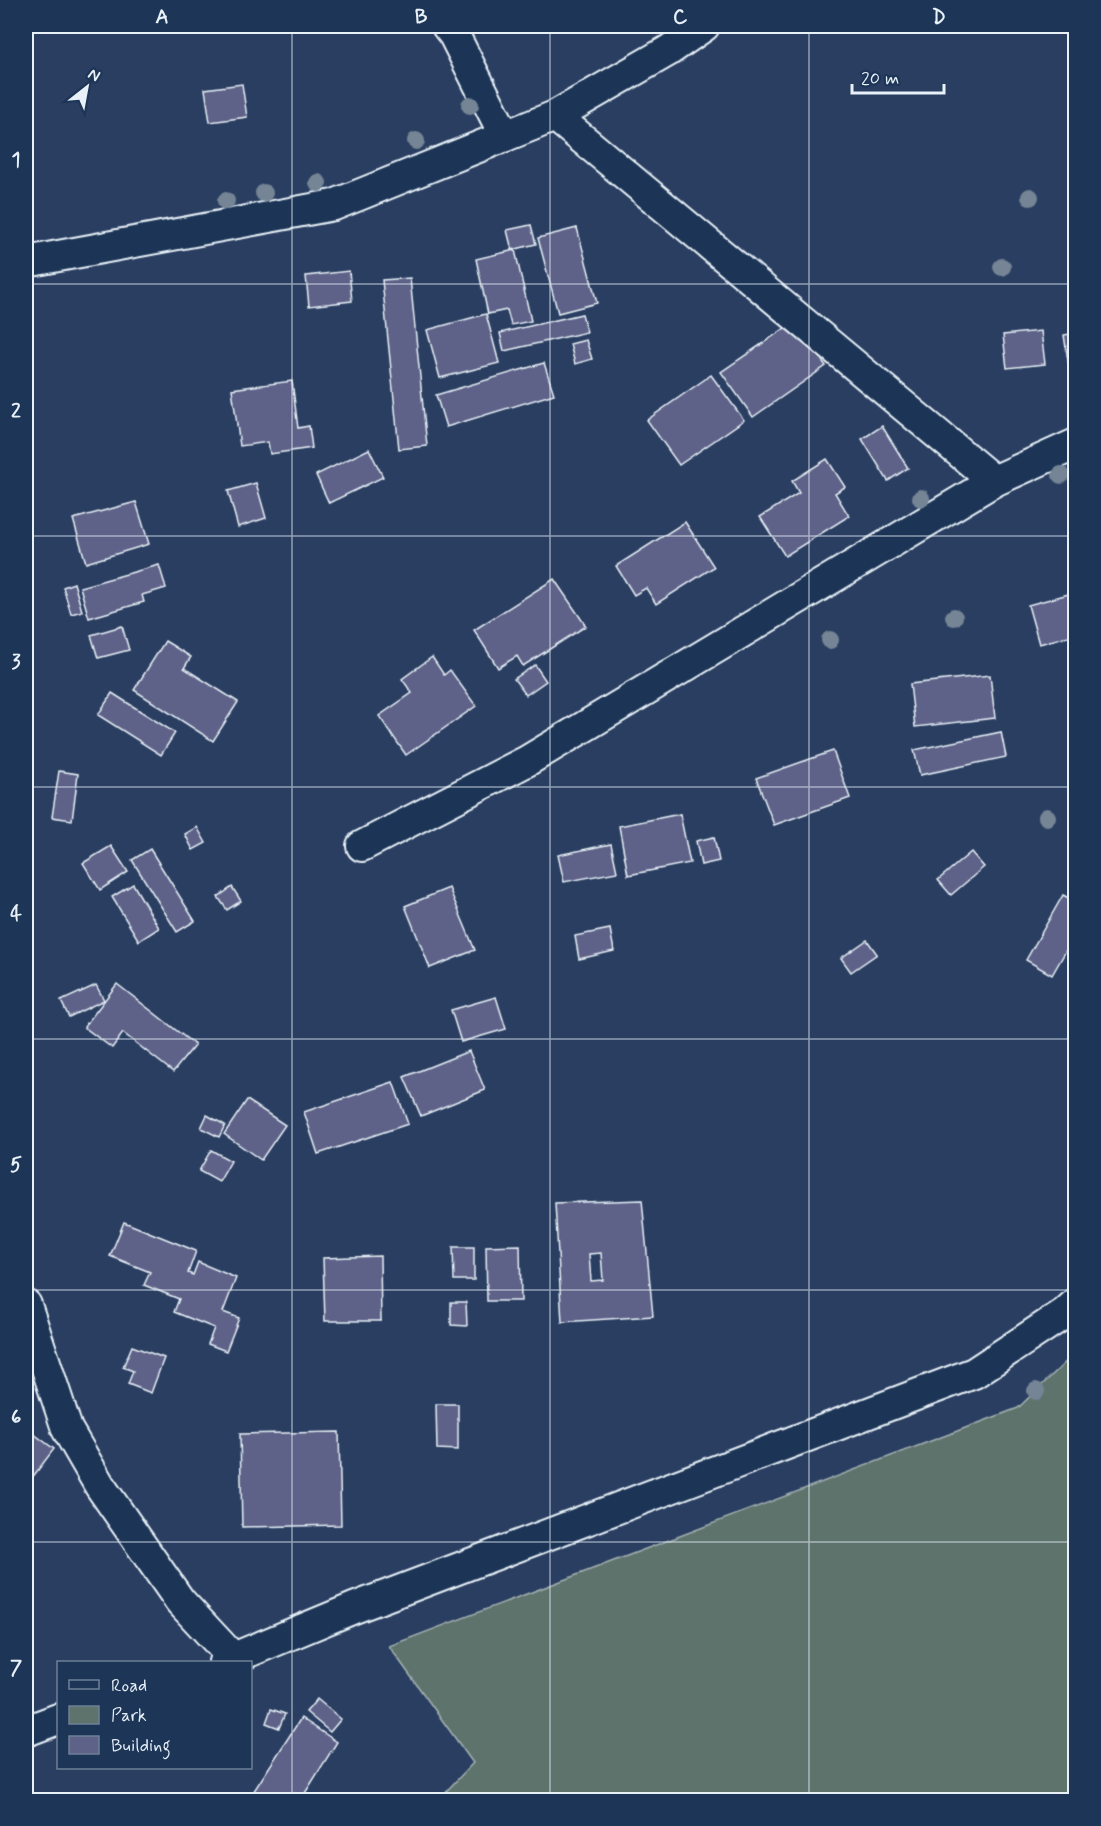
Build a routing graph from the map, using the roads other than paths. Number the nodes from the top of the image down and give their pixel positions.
1 (447, 26) edge
2 (704, 26) edge
3 (555, 116) junction
4 (505, 136) junction
5 (26, 262) edge
6 (1076, 444) edge
7 (994, 481) junction
8 (362, 846) dead end
9 (1076, 1303) edge
10 (26, 1305) edge
11 (229, 1661) edge
12 (57, 1719) edge
13 (26, 1731) edge

1 - 4 street
2 - 3 street
3 - 4 street
3 - 7 street
4 - 5 street
6 - 7 street
7 - 8 street
9 - 11 street
10 - 11 street
12 - 13 street

